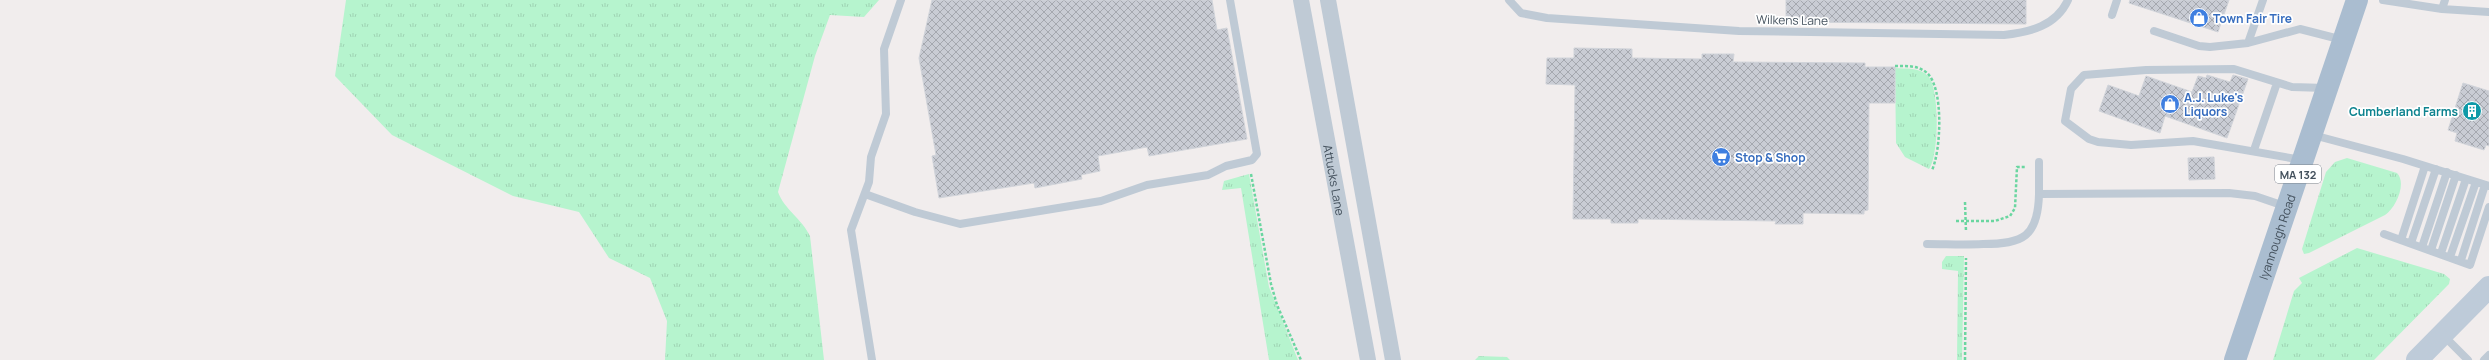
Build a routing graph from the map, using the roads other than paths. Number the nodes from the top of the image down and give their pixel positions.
1 (901, 0) edge
2 (1230, 0) edge
3 (1301, 0) edge
4 (1328, 0) edge
5 (1509, 0) edge
6 (2068, 0) edge
7 (2117, 0) edge
8 (2263, 0) edge
9 (2357, 0) edge
10 (2383, 0) edge
11 (2445, 0) edge
12 (2442, 10) junction
13 (2489, 12) edge
14 (2112, 15) dead end
15 (2154, 31) dead end
16 (2343, 40) junction
17 (2248, 43) junction
18 (2277, 83) junction
19 (2327, 88) junction
20 (2311, 134) junction
21 (2254, 150) junction
22 (2302, 160) junction
23 (2039, 164) road end
24 (2425, 166) junction
25 (2436, 169) junction
26 (2447, 172) junction
27 (2456, 175) junction
28 (2466, 179) junction
29 (2476, 182) junction
30 (2487, 185) edge
31 (865, 194) junction
32 (2039, 194) junction
33 (2288, 207) junction
34 (2489, 207) edge
35 (2384, 234) dead end
36 (2401, 240) junction
37 (2411, 243) junction
38 (1927, 244) dead end
39 (2422, 247) junction
40 (2431, 250) junction
41 (2441, 254) junction
42 (2450, 257) junction
43 (2461, 260) junction
44 (2489, 288) edge
45 (2442, 334) junction
46 (2489, 355) edge
47 (872, 360) edge
48 (1368, 360) edge
49 (1393, 360) edge
50 (2235, 360) edge
51 (2417, 360) edge
52 (2468, 360) edge
53 (2484, 360) edge

1 - 31 lane
2 - 31 lane
3 - 48 street, Attucks Lane
4 - 49 street, Attucks Lane
5 - 6 lane, Wilkens Lane
7 - 14 lane
8 - 17 lane
9 - 16 main road, Iyannough Road / MA 132
10 - 12 lane
11 - 12 lane
12 - 13 lane
15 - 17 lane
16 - 17 lane
16 - 19 main road, Iyannough Road / MA 132
18 - 19 lane
18 - 21 lane
18 - 21 lane
19 - 20 main road, Iyannough Road / MA 132
20 - 22 main road, Iyannough Road / MA 132
20 - 24 lane
21 - 22 lane
22 - 33 main road, Iyannough Road / MA 132
23 - 32 lane
24 - 25 lane
24 - 36 lane
25 - 26 lane
25 - 37 lane
26 - 27 lane
26 - 39 lane
27 - 28 lane
27 - 40 lane
28 - 29 lane
28 - 41 lane
29 - 30 lane
29 - 42 lane
30 - 43 lane
31 - 47 lane
32 - 33 lane
32 - 38 lane
33 - 50 main road, Iyannough Road / MA 132
34 - 43 lane
35 - 36 lane
36 - 37 lane
37 - 39 lane
39 - 40 lane
40 - 41 lane
41 - 42 lane
42 - 43 lane
44 - 45 main road
45 - 51 main road
45 - 52 lane
46 - 53 lane

